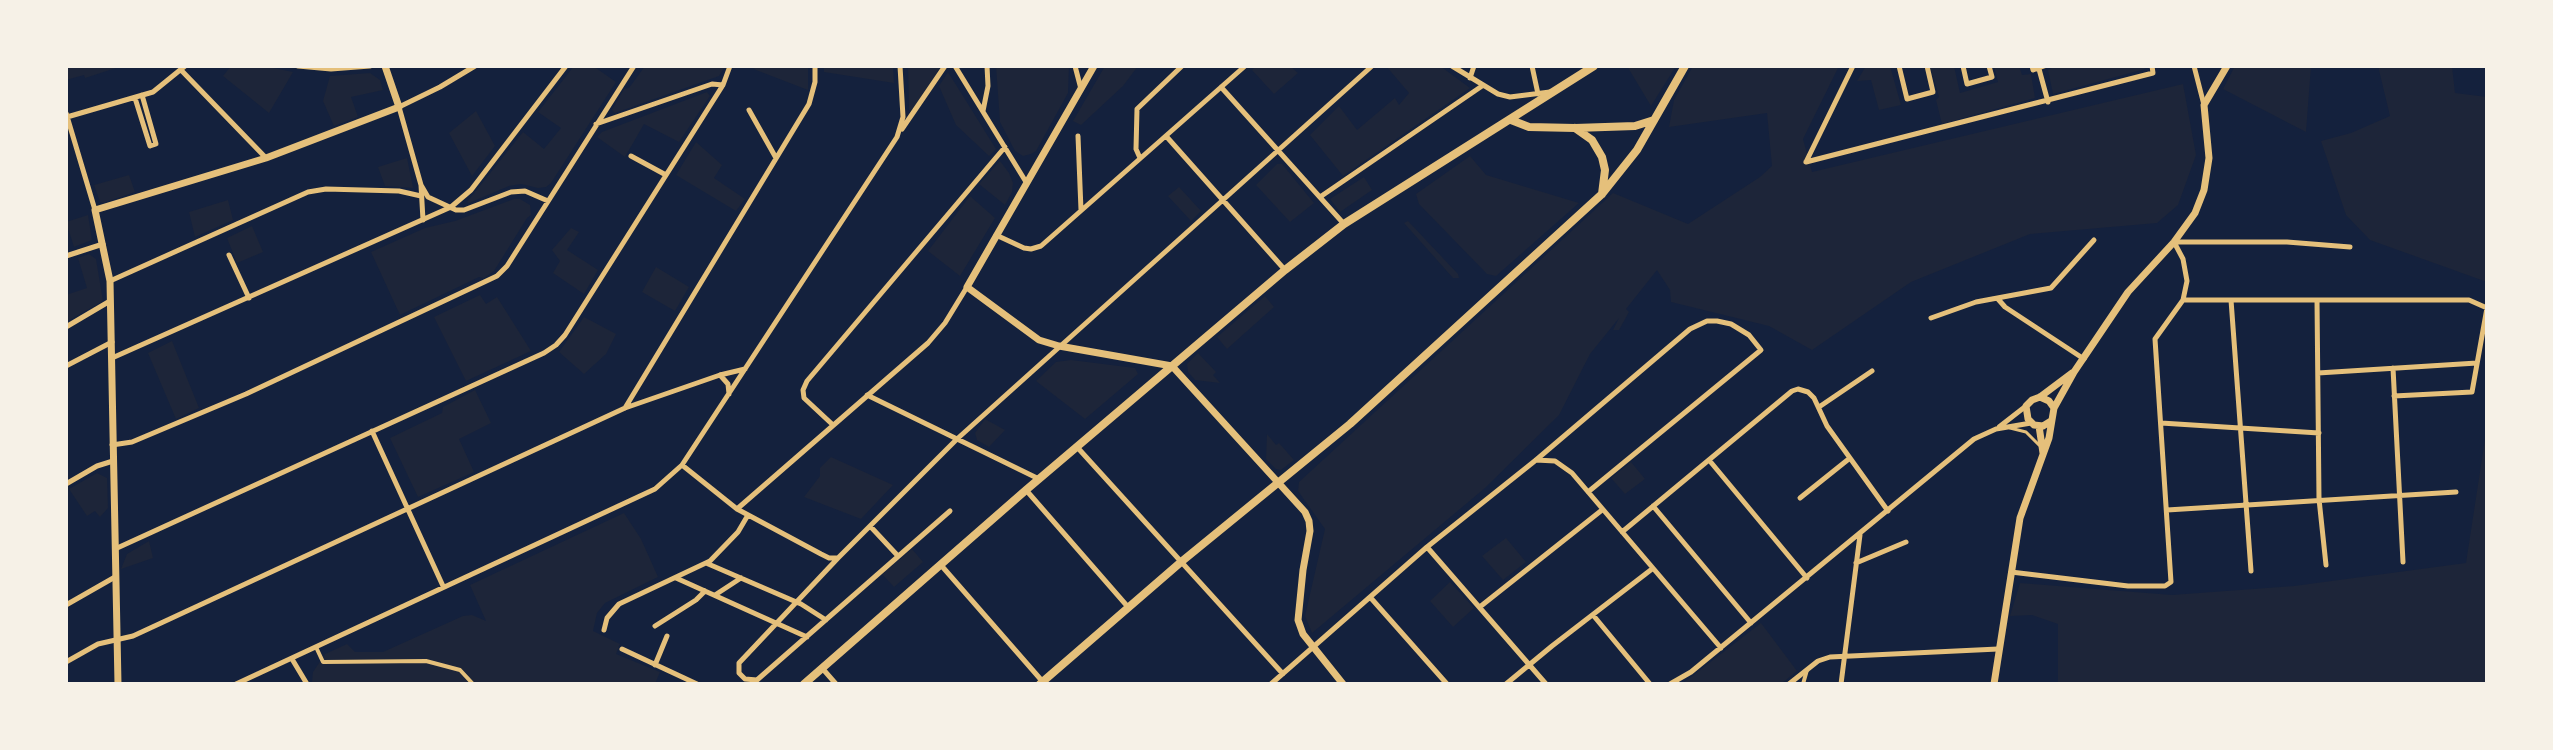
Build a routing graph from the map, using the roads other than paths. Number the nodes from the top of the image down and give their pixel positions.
1 (298, 66) edge
2 (370, 66) edge
3 (385, 66) edge
4 (474, 66) edge
5 (566, 66) edge
6 (634, 66) edge
7 (730, 66) edge
8 (815, 66) edge
9 (900, 66) edge
10 (945, 66) edge
11 (955, 66) edge
12 (987, 66) edge
13 (1075, 66) edge
14 (1095, 66) edge
15 (1182, 66) edge
16 (1245, 66) edge
17 (1372, 66) edge
18 (1452, 66) edge
19 (1474, 66) edge
20 (1532, 66) edge
21 (1594, 66) edge
22 (1685, 66) edge
23 (1853, 66) edge
24 (1899, 66) edge
25 (1927, 66) edge
26 (1963, 66) edge
27 (1989, 66) edge
28 (2032, 66) edge
29 (2152, 66) edge
30 (2194, 66) edge
31 (2227, 66) edge
32 (2042, 67) edge
33 (183, 68) edge
34 (1470, 78) junction
35 (723, 85) junction
36 (1482, 86) junction
37 (1221, 87) junction
38 (1081, 89) junction
39 (1554, 91) junction
40 (1538, 94) junction
41 (142, 95) junction
42 (135, 98) junction
43 (2048, 102) junction
44 (2204, 105) junction
45 (399, 107) junction
46 (748, 110) dead end
47 (983, 111) junction
48 (67, 115) edge
49 (1511, 120) junction
50 (1654, 120) junction
51 (596, 124) junction
52 (1575, 129) junction
53 (901, 130) junction
54 (1078, 136) dead end
55 (1166, 136) junction
56 (1005, 147) junction
57 (1278, 150) junction
58 (631, 156) dead end
59 (266, 158) junction
60 (776, 158) junction
61 (1140, 158) junction
62 (666, 175) junction
63 (1026, 182) junction
64 (421, 185) junction
65 (1602, 194) junction
66 (421, 196) junction
67 (1320, 197) junction
68 (1223, 200) junction
69 (548, 201) junction
70 (451, 207) junction
71 (95, 210) junction
72 (1081, 210) junction
73 (423, 220) junction
74 (1344, 224) junction
75 (996, 235) junction
76 (2094, 240) dead end
77 (2174, 242) junction
78 (103, 244) junction
79 (2350, 247) dead end
80 (230, 255) dead end
81 (66, 256) edge
82 (1285, 270) junction
83 (110, 281) junction
84 (967, 287) junction
85 (249, 298) junction
86 (1998, 299) junction
87 (2182, 300) junction
88 (2231, 300) junction
89 (2318, 300) junction
90 (110, 302) junction
91 (2487, 308) edge
92 (1931, 318) dead end
93 (66, 327) edge
94 (112, 342) junction
95 (1059, 346) junction
96 (112, 358) junction
97 (2084, 359) junction
98 (2477, 363) junction
99 (66, 366) edge
100 (1172, 366) junction
101 (2393, 368) junction
102 (746, 369) junction
103 (1872, 371) dead end
104 (2074, 372) junction
105 (2318, 373) junction
106 (720, 375) junction
107 (729, 394) junction
108 (867, 395) junction
109 (2394, 396) junction
110 (2040, 397) junction
111 (1819, 406) junction
112 (2026, 406) junction
113 (625, 408) junction
114 (2054, 408) junction
115 (2051, 421) junction
116 (2031, 423) junction
117 (2161, 423) junction
118 (833, 425) junction
119 (2039, 426) junction
120 (2240, 428) junction
121 (1996, 429) junction
122 (372, 431) junction
123 (2319, 433) junction
124 (957, 439) junction
125 (112, 445) junction
126 (1077, 447) junction
127 (2043, 453) junction
128 (1850, 458) junction
129 (1536, 460) junction
130 (1709, 460) junction
131 (113, 461) junction
132 (682, 465) junction
133 (1039, 479) junction
134 (1280, 482) junction
135 (66, 484) edge
136 (1026, 490) junction
137 (1588, 492) junction
138 (2456, 492) dead end
139 (2400, 495) junction
140 (1800, 498) dead end
141 (2319, 500) junction
142 (2246, 504) junction
143 (1653, 506) junction
144 (408, 509) junction
145 (737, 509) junction
146 (1602, 510) junction
147 (2167, 510) junction
148 (950, 511) dead end
149 (1888, 511) junction
150 (748, 515) junction
151 (870, 526) junction
152 (1622, 532) junction
153 (1860, 535) junction
154 (1906, 542) dead end
155 (1427, 547) junction
156 (115, 549) junction
157 (898, 556) junction
158 (838, 558) junction
159 (1181, 562) junction
160 (1856, 562) junction
161 (2403, 562) dead end
162 (706, 563) junction
163 (940, 564) junction
164 (2326, 565) dead end
165 (1652, 569) junction
166 (2251, 571) dead end
167 (2011, 572) junction
168 (115, 577) junction
169 (676, 578) junction
170 (741, 578) junction
171 (1807, 578) junction
172 (443, 586) junction
173 (705, 591) junction
174 (715, 595) junction
175 (1370, 597) junction
176 (795, 603) junction
177 (66, 605) edge
178 (1480, 606) junction
179 (1128, 607) junction
180 (1593, 615) junction
181 (826, 620) junction
182 (776, 623) junction
183 (1752, 623) junction
184 (655, 626) dead end
185 (604, 630) dead end
186 (667, 636) dead end
187 (807, 637) junction
188 (117, 640) junction
189 (316, 646) junction
190 (1313, 648) junction
191 (1720, 648) junction
192 (622, 649) dead end
193 (1998, 649) junction
194 (1844, 656) junction
195 (292, 658) junction
196 (66, 662) edge
197 (1530, 664) junction
198 (655, 665) junction
199 (822, 668) junction
200 (1807, 669) junction
201 (1283, 674) junction
202 (304, 683) edge
203 (806, 683) edge
204 (1043, 683) edge
205 (118, 684) edge
206 (236, 684) edge
207 (473, 684) edge
208 (697, 684) edge
209 (836, 684) edge
210 (1271, 684) edge
211 (1343, 684) edge
212 (1447, 684) edge
213 (1506, 684) edge
214 (1546, 684) edge
215 (1650, 684) edge
216 (1670, 684) edge
217 (1788, 684) edge
218 (1803, 684) edge
219 (1841, 684) edge
220 (1994, 684) edge

1 - 2 street
3 - 45 street
4 - 45 street
5 - 70 street
6 - 51 street
7 - 35 street
8 - 60 street
9 - 53 street
10 - 53 street
11 - 47 street
12 - 47 street
13 - 38 street
14 - 38 street
15 - 61 street
16 - 37 street
17 - 57 street
18 - 34 street
19 - 34 street
20 - 40 street
21 - 39 main road
22 - 50 main road
23 - 43 street
24 - 25 street
26 - 27 street
28 - 32 street
29 - 43 street
30 - 44 street
31 - 44 street
32 - 43 street
33 - 41 street
33 - 59 street
34 - 36 street
35 - 51 street
35 - 62 street
36 - 40 street
36 - 67 street
37 - 55 street
37 - 57 street
38 - 63 street
39 - 40 street
39 - 49 main road
41 - 42 street
41 - 42 street
42 - 48 street
44 - 77 street
45 - 59 street
45 - 64 street
46 - 60 street
47 - 56 street
48 - 71 street
49 - 52 main road
49 - 74 main road
50 - 52 main road
50 - 65 main road
51 - 69 street
52 - 65 main road
53 - 102 street
54 - 72 street
55 - 61 street
55 - 68 street
56 - 63 street
56 - 118 street
57 - 67 street
57 - 68 street
58 - 62 street
59 - 71 street
60 - 113 street
61 - 72 street
62 - 122 street
63 - 75 street
64 - 66 street
64 - 70 street
65 - 134 main road
66 - 73 street
66 - 83 street
67 - 74 street
68 - 82 street
68 - 95 street
69 - 70 street
69 - 125 street
70 - 73 street
71 - 78 street
72 - 75 street
73 - 85 street
74 - 82 main road
75 - 84 street
76 - 86 street
77 - 79 street
77 - 87 street
77 - 97 street
78 - 81 street
78 - 83 street
80 - 85 street
82 - 100 main road
83 - 90 street
84 - 95 street
84 - 108 street
85 - 96 street
86 - 92 street
86 - 97 street
87 - 88 street
87 - 117 street
88 - 89 street
88 - 120 street
89 - 91 street
89 - 105 street
90 - 93 street
90 - 94 street
91 - 98 street
94 - 96 street
94 - 99 street
95 - 100 street
95 - 124 street
96 - 125 street
97 - 104 street
98 - 101 street
98 - 109 street
100 - 126 main road
100 - 134 street
101 - 105 street
101 - 109 street
102 - 106 street
102 - 107 street
103 - 111 street
104 - 110 street
104 - 114 street
105 - 123 street
106 - 107 street
106 - 113 street
107 - 132 street
108 - 118 street
108 - 124 street
109 - 139 street
110 - 112 street
110 - 114 street
111 - 128 street
111 - 130 street
112 - 116 street
112 - 121 street
113 - 144 street
114 - 115 street
115 - 119 street
115 - 127 street
116 - 119 street
116 - 121 street
117 - 120 street
117 - 147 street
118 - 145 street
119 - 127 street
120 - 123 street
120 - 142 street
121 - 127 lane
121 - 149 street
122 - 144 street
122 - 156 street
123 - 141 street
124 - 133 street
124 - 151 street
125 - 131 street
126 - 133 main road
126 - 159 street
127 - 167 street
128 - 140 street
128 - 149 street
129 - 137 street
129 - 137 street
129 - 155 street
130 - 143 street
130 - 171 street
131 - 135 street
131 - 156 street
132 - 145 street
132 - 172 street
133 - 136 main road
134 - 159 main road
134 - 190 street
136 - 163 main road
136 - 179 street
137 - 146 street
138 - 139 street
139 - 141 street
139 - 161 street
141 - 142 street
141 - 164 street
142 - 147 street
142 - 166 street
143 - 152 street
143 - 183 street
144 - 172 street
144 - 188 street
145 - 150 street
146 - 152 street
146 - 178 street
147 - 167 street
148 - 157 street
149 - 153 street
150 - 158 street
150 - 162 street
151 - 157 street
151 - 158 street
152 - 165 street
153 - 160 street
153 - 171 street
154 - 160 street
155 - 175 street
155 - 178 street
156 - 168 street
157 - 181 street
158 - 176 street
159 - 179 main road
159 - 201 street
160 - 194 street
162 - 169 street
162 - 170 street
163 - 199 main road
163 - 204 street
165 - 180 street
165 - 191 street
167 - 193 street
168 - 177 street
168 - 188 street
169 - 173 street
169 - 185 street
170 - 174 street
170 - 176 street
171 - 183 street
172 - 189 street
173 - 174 street
173 - 184 street
174 - 182 street
175 - 190 street
175 - 212 street
176 - 181 street
176 - 182 street
178 - 197 street
179 - 204 main road
180 - 197 street
180 - 215 street
181 - 187 street
182 - 187 street
182 - 187 street
183 - 191 street
186 - 198 street
188 - 196 street
188 - 205 street
189 - 195 street
189 - 207 street
190 - 201 street
190 - 211 street
191 - 216 street
192 - 198 street
193 - 194 street
193 - 220 street
194 - 200 street
194 - 219 street
195 - 202 street
195 - 206 street
197 - 213 street
197 - 214 street
198 - 208 street
199 - 203 main road
199 - 209 street
200 - 217 street
200 - 218 street
201 - 210 street

